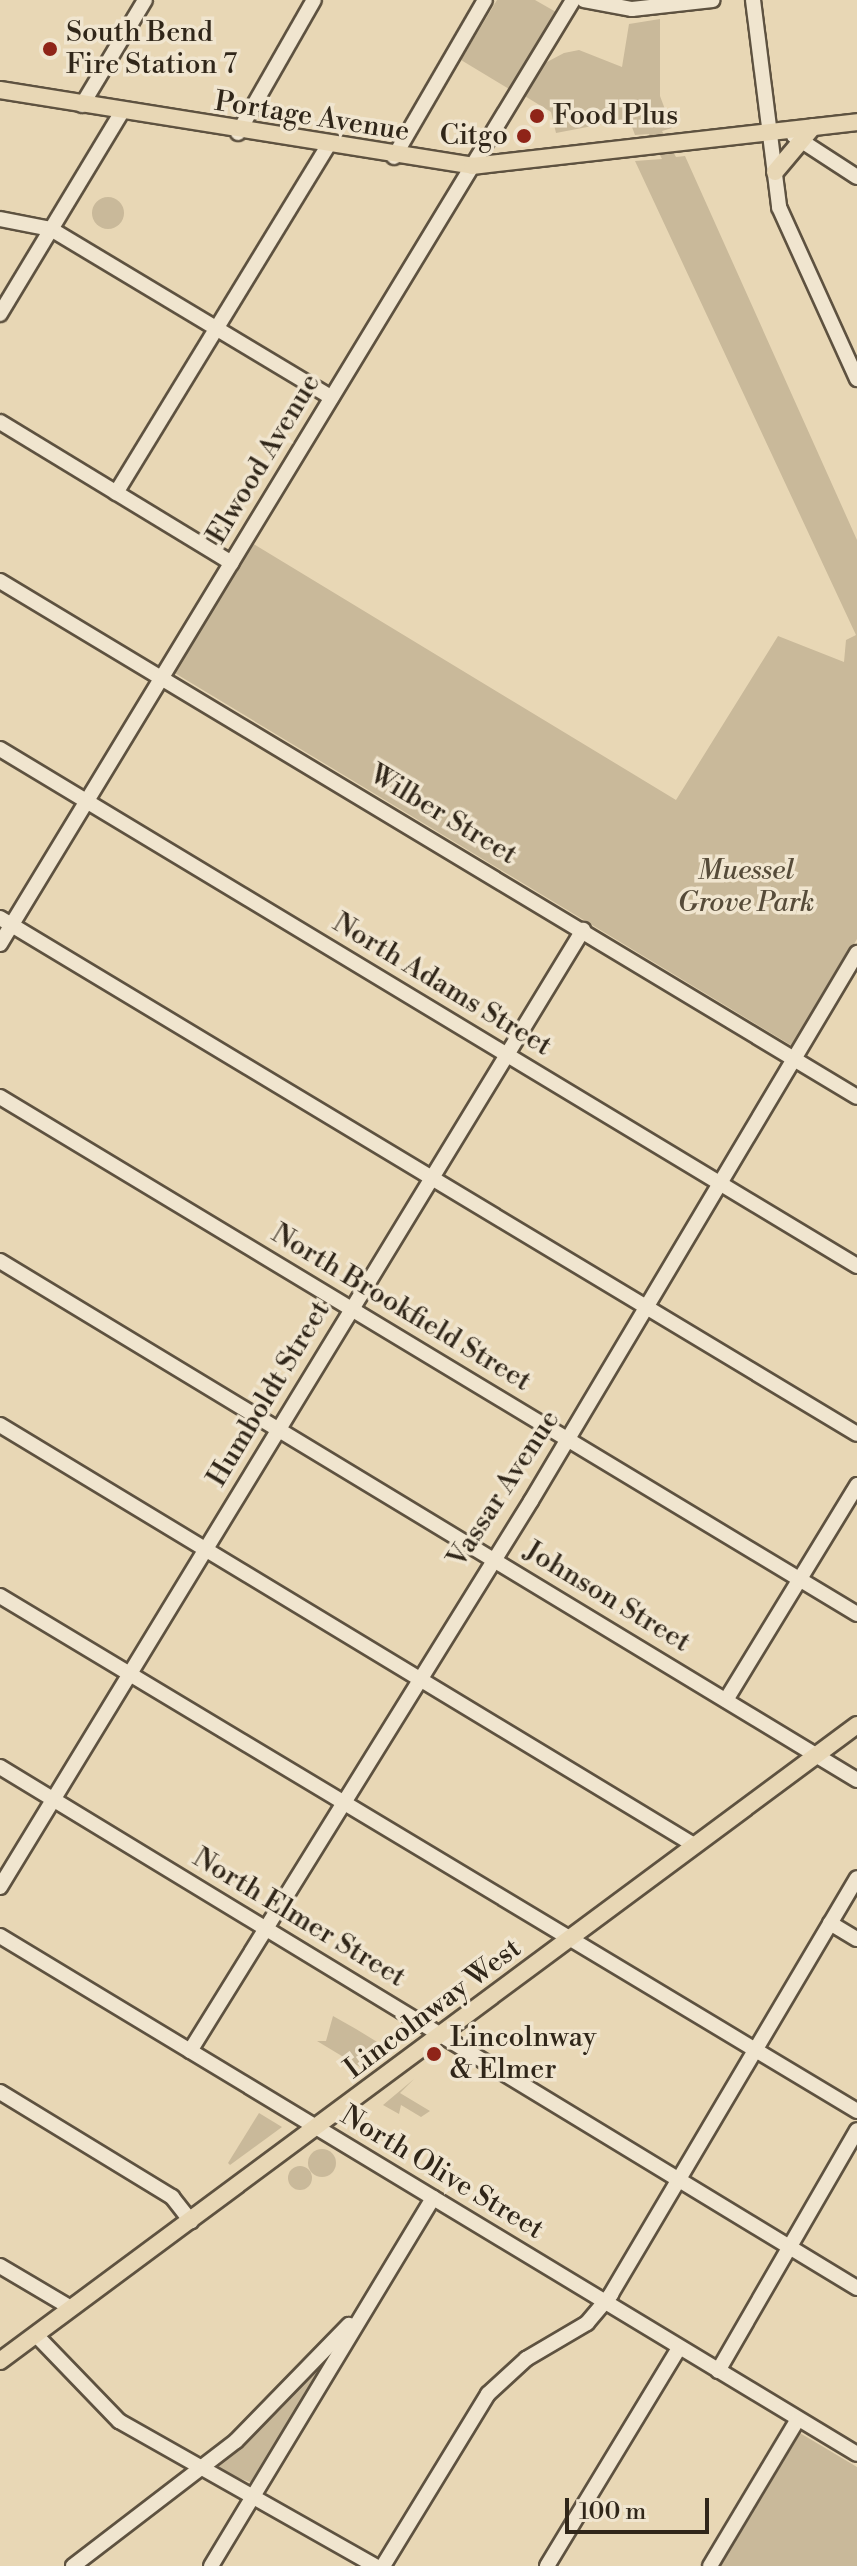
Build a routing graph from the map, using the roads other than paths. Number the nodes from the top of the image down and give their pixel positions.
1 (145, 0) edge
2 (314, 0) edge
3 (485, 0) edge
4 (573, 0) edge
5 (584, 0) edge
6 (713, 0) edge
7 (753, 0) edge
8 (0, 90) edge
9 (82, 105) junction
10 (122, 112) junction
11 (857, 122) edge
12 (769, 132) junction
13 (238, 133) junction
14 (793, 135) junction
15 (328, 146) junction
16 (394, 157) junction
17 (472, 166) junction
18 (775, 172) junction
19 (857, 177) edge
20 (0, 219) edge
21 (51, 229) junction
22 (0, 314) edge
23 (217, 328) junction
24 (850, 350) edge
25 (857, 379) edge
26 (331, 397) junction
27 (0, 422) edge
28 (116, 493) junction
29 (232, 563) junction
30 (0, 581) edge
31 (161, 678) junction
32 (0, 749) edge
33 (87, 801) junction
34 (6, 922) edge
35 (583, 930) junction
36 (0, 944) edge
37 (857, 953) edge
38 (506, 1053) junction
39 (797, 1060) junction
40 (0, 1097) edge
41 (857, 1097) edge
42 (431, 1178) junction
43 (723, 1185) junction
44 (0, 1261) edge
45 (857, 1266) edge
46 (351, 1309) junction
47 (647, 1309) junction
48 (0, 1425) edge
49 (278, 1429) junction
50 (857, 1434) edge
51 (568, 1439) junction
52 (857, 1485) edge
53 (205, 1549) junction
54 (493, 1559) junction
55 (799, 1580) junction
56 (0, 1596) edge
57 (857, 1614) edge
58 (128, 1674) junction
59 (418, 1677) junction
60 (726, 1700) junction
61 (857, 1725) edge
62 (816, 1755) junction
63 (0, 1767) edge
64 (857, 1780) edge
65 (53, 1800) junction
66 (339, 1802) junction
67 (694, 1845) junction
68 (857, 1878) edge
69 (0, 1887) edge
70 (830, 1923) junction
71 (264, 1927) junction
72 (0, 1936) edge
73 (568, 1938) junction
74 (857, 1939) edge
75 (442, 2036) junction
76 (756, 2049) junction
77 (190, 2051) junction
78 (0, 2092) edge
79 (857, 2111) edge
80 (317, 2128) junction
81 (857, 2130) edge
82 (680, 2180) junction
83 (433, 2198) junction
84 (191, 2221) junction
85 (790, 2247) junction
86 (0, 2266) edge
87 (857, 2288) edge
88 (373, 2298) junction
89 (605, 2303) junction
90 (71, 2308) junction
91 (36, 2335) junction
92 (679, 2348) junction
93 (0, 2361) edge
94 (718, 2371) junction
95 (798, 2419) junction
96 (857, 2454) edge
97 (202, 2470) junction
98 (254, 2493) junction
99 (73, 2566) edge
100 (211, 2566) edge
101 (375, 2566) edge
102 (383, 2566) edge
103 (547, 2566) edge
104 (710, 2566) edge

1 - 9 street
2 - 13 street
3 - 16 street
4 - 17 street, Elwood Avenue
5 - 6 street
7 - 12 street
8 - 9 main road, Portage Avenue
9 - 10 main road, Portage Avenue
10 - 13 main road, Portage Avenue
10 - 21 street
11 - 14 main road, Portage Avenue
12 - 14 main road, Portage Avenue
12 - 17 main road, Portage Avenue
12 - 18 street
13 - 15 main road, Portage Avenue
14 - 18 main road
14 - 19 street
15 - 16 main road, Portage Avenue
15 - 23 street
16 - 17 main road, Portage Avenue
17 - 26 street, Elwood Avenue
18 - 24 street
20 - 21 street
21 - 22 street
21 - 23 street
23 - 26 street
23 - 28 street
24 - 25 street
26 - 29 street, Elwood Avenue
27 - 28 street
28 - 29 street
29 - 31 street, Elwood Avenue
30 - 31 street, Wilber Street
31 - 33 street, Elwood Avenue
31 - 35 street, Wilber Street
32 - 33 street, North Adams Street
33 - 34 street, Elwood Avenue
33 - 38 street, North Adams Street
34 - 36 street, Elwood Avenue
34 - 42 street
35 - 38 street, Humboldt Street
35 - 39 street, Wilber Street
37 - 39 street, Vassar Avenue
38 - 42 street, Humboldt Street
38 - 43 street, North Adams Street
39 - 41 street, Wilber Street
39 - 43 street, Vassar Avenue
40 - 46 street, North Brookfield Street
42 - 46 street, Humboldt Street
42 - 47 street
43 - 45 street, North Adams Street
43 - 47 street, Vassar Avenue
44 - 49 street, Johnson Street
46 - 49 street, Humboldt Street
46 - 51 street, North Brookfield Street
47 - 50 street
47 - 51 street, Vassar Avenue
48 - 53 street
49 - 53 street, Humboldt Street
49 - 54 street, Johnson Street
51 - 54 street, Vassar Avenue
51 - 55 street, North Brookfield Street
52 - 55 street
53 - 58 street, Humboldt Street
53 - 59 street
54 - 59 street, Vassar Avenue
54 - 60 street, Johnson Street
55 - 57 street, North Brookfield Street
55 - 60 street
56 - 58 street
58 - 65 street, Humboldt Street
58 - 66 street
59 - 66 street, Vassar Avenue
59 - 67 street
60 - 62 street, Johnson Street
61 - 62 main road, Lincolnway West
62 - 64 street, Johnson Street
62 - 67 main road, Lincolnway West
63 - 65 street, North Elmer Street
65 - 69 street, Humboldt Street
65 - 71 street, North Elmer Street
66 - 71 street, Vassar Avenue
66 - 73 street
67 - 73 main road, Lincolnway West
68 - 70 street
70 - 74 street
70 - 76 street
71 - 75 street, North Elmer Street
71 - 77 street, Vassar Avenue
72 - 77 street, North Olive Street
73 - 75 main road, Lincolnway West
73 - 76 street
75 - 80 main road, Lincolnway West
75 - 82 street, North Elmer Street
76 - 79 street
76 - 82 street
77 - 80 street, North Olive Street
78 - 84 street
80 - 83 street, North Olive Street
80 - 84 main road, Lincolnway West
81 - 85 street
82 - 85 street, North Elmer Street
82 - 89 street
83 - 88 street
83 - 89 street, North Olive Street
84 - 90 main road, Lincolnway West
85 - 87 street, North Elmer Street
85 - 94 street
86 - 90 street
88 - 97 street
88 - 98 street
89 - 92 street, North Olive Street
89 - 102 street
90 - 91 main road, Lincolnway West
91 - 93 main road, Lincolnway West
91 - 97 street
92 - 94 street, North Olive Street
92 - 103 street
94 - 95 street, North Olive Street
95 - 96 street, North Olive Street
95 - 104 street
97 - 98 street
97 - 99 street
98 - 100 street
98 - 101 street

